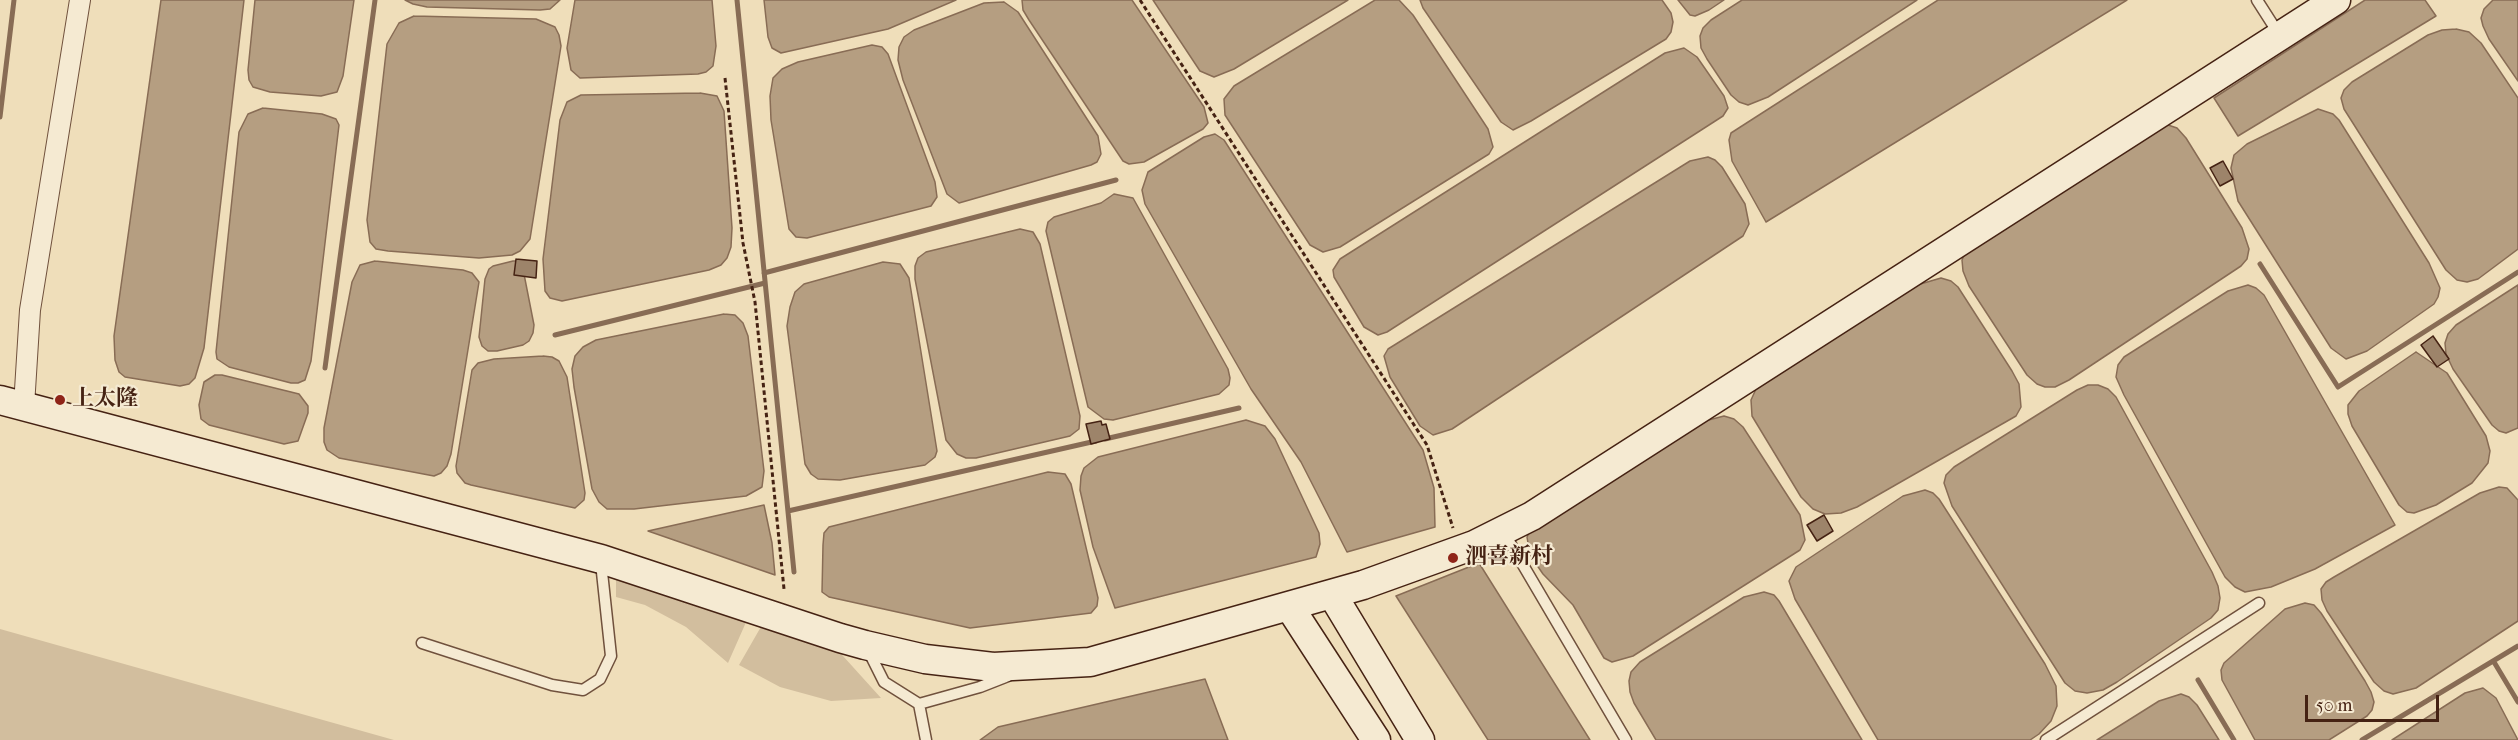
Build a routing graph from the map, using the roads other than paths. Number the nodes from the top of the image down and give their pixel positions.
1 (80, 0) edge
2 (2257, 0) edge
3 (2336, 0) edge
4 (2280, 36) junction
5 (12, 403) edge
6 (1503, 531) junction
7 (601, 559) junction
8 (1332, 594) junction
9 (2259, 603) dead end
10 (1289, 606) junction
11 (422, 643) dead end
12 (865, 645) junction
13 (1033, 665) junction
14 (919, 704) junction
15 (926, 740) edge
16 (1376, 740) edge
17 (1420, 740) edge
18 (1626, 740) edge
19 (2046, 740) edge

1 - 5 street
2 - 4 lane
3 - 4 street
4 - 6 street
5 - 7 street
6 - 8 street
6 - 18 lane
7 - 11 lane
7 - 12 street
8 - 10 street
8 - 17 street
9 - 19 lane
10 - 13 street
10 - 16 street
12 - 13 street
12 - 14 lane
13 - 14 lane
14 - 15 lane

